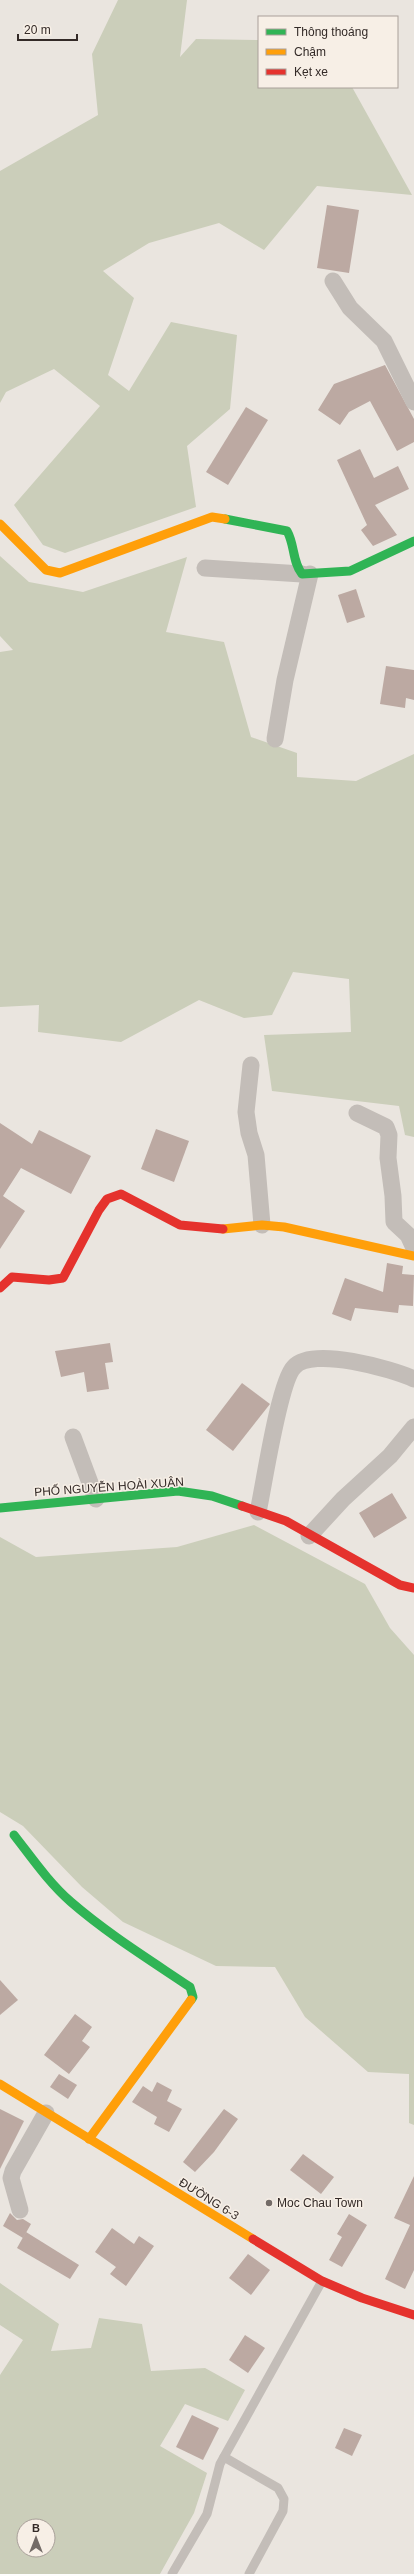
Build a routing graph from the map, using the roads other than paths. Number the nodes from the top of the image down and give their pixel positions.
1 (333, 281) dead end
2 (414, 402) edge
3 (0, 524) edge
4 (414, 541) edge
5 (205, 568) dead end
6 (302, 574) junction
7 (275, 739) dead end
8 (252, 1065) dead end
9 (357, 1113) dead end
10 (262, 1225) junction
11 (414, 1248) edge
12 (414, 1256) edge
13 (0, 1288) edge
14 (414, 1379) edge
15 (414, 1428) edge
16 (73, 1437) dead end
17 (96, 1499) junction
18 (0, 1508) edge
19 (258, 1512) junction
20 (309, 1536) junction
21 (414, 1588) edge
22 (14, 1835) dead end
23 (0, 2084) edge
24 (46, 2113) junction
25 (89, 2139) junction
26 (20, 2210) dead end
27 (322, 2281) junction
28 (414, 2315) edge
29 (224, 2457) junction
30 (172, 2574) edge
31 (249, 2574) edge

1 - 2 street
3 - 6 street
4 - 6 street
5 - 6 street
6 - 7 street
8 - 10 street
9 - 11 street
10 - 12 street
10 - 13 street
14 - 19 street
15 - 20 street
16 - 17 street
17 - 18 street, PHỐ NGUYỄN HOÀI XUÂN
17 - 19 street, PHỐ NGUYỄN HOÀI XUÂN
19 - 20 street, PHỐ NGUYỄN HOÀI XUÂN
20 - 21 street, PHỐ NGUYỄN HOÀI XUÂN
22 - 25 street
23 - 24 street, ĐƯỜNG 6-3
24 - 25 street, ĐƯỜNG 6-3
24 - 26 street
25 - 27 street, ĐƯỜNG 6-3
27 - 28 street, ĐƯỜNG 6-3
27 - 29 lane
29 - 30 lane
29 - 31 lane

